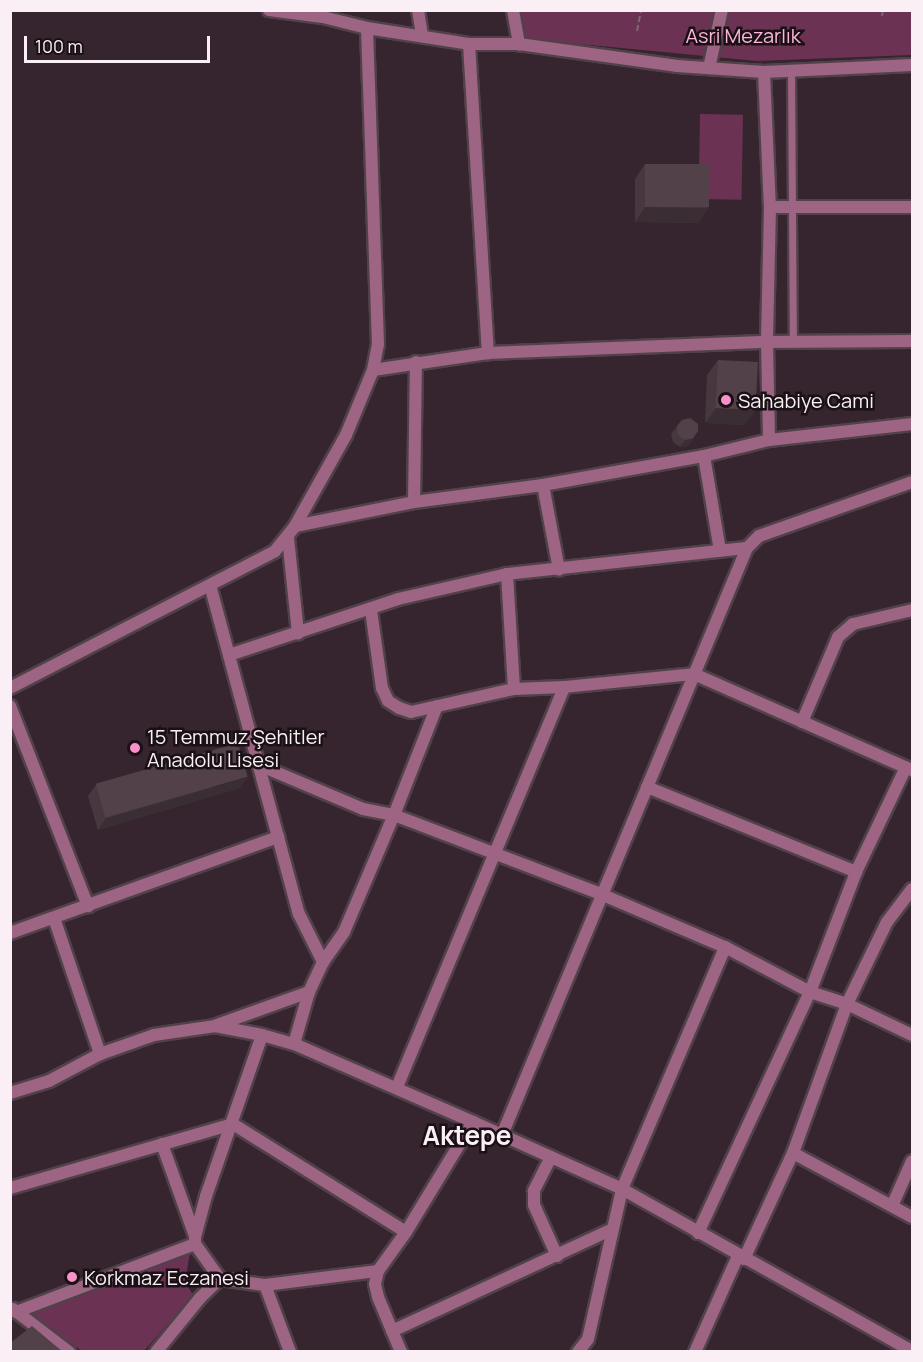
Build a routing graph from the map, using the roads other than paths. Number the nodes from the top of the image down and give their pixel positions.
1 (269, 10) edge
2 (418, 10) edge
3 (513, 10) edge
4 (722, 10) edge
5 (323, 14) edge
6 (367, 28) junction
7 (422, 35) junction
8 (469, 44) junction
9 (519, 44) junction
10 (912, 65) edge
11 (709, 68) junction
12 (791, 71) junction
13 (764, 72) junction
14 (770, 207) junction
15 (792, 207) junction
16 (912, 207) edge
17 (912, 341) edge
18 (766, 342) junction
19 (793, 342) junction
20 (488, 353) junction
21 (416, 362) junction
22 (373, 370) junction
23 (912, 424) edge
24 (769, 440) junction
25 (704, 456) junction
26 (912, 482) edge
27 (543, 485) junction
28 (414, 502) junction
29 (295, 526) junction
30 (288, 538) junction
31 (747, 548) junction
32 (720, 551) junction
33 (559, 570) junction
34 (507, 574) junction
35 (210, 585) junction
36 (371, 609) junction
37 (912, 610) edge
38 (298, 633) junction
39 (229, 655) junction
40 (694, 674) junction
41 (564, 687) junction
42 (10, 688) edge
43 (514, 689) junction
44 (10, 706) edge
45 (436, 706) junction
46 (802, 722) junction
47 (259, 765) junction
48 (909, 768) edge
49 (647, 787) junction
50 (394, 815) junction
51 (278, 837) junction
52 (497, 853) junction
53 (856, 872) junction
54 (912, 888) edge
55 (603, 895) junction
56 (88, 906) junction
57 (54, 918) junction
58 (10, 933) edge
59 (725, 947) junction
60 (323, 962) junction
61 (309, 992) junction
62 (810, 992) junction
63 (848, 1004) junction
64 (215, 1026) junction
65 (262, 1035) junction
66 (912, 1035) edge
67 (294, 1044) junction
68 (100, 1054) junction
69 (397, 1087) junction
70 (11, 1090) edge
71 (473, 1122) junction
72 (233, 1124) junction
73 (502, 1135) junction
74 (162, 1144) junction
75 (793, 1153) junction
76 (551, 1157) junction
77 (912, 1161) edge
78 (10, 1188) edge
79 (622, 1189) junction
80 (892, 1206) junction
81 (912, 1217) edge
82 (611, 1230) junction
83 (406, 1232) junction
84 (698, 1233) junction
85 (195, 1241) junction
86 (557, 1256) junction
87 (741, 1257) junction
88 (378, 1271) junction
89 (220, 1279) junction
90 (265, 1285) junction
91 (13, 1310) edge
92 (392, 1331) junction
93 (583, 1350) edge
94 (912, 1351) edge
95 (69, 1352) edge
96 (156, 1352) edge
97 (290, 1352) edge
98 (401, 1352) edge
99 (695, 1352) edge

1 - 5 street
2 - 7 street
3 - 9 street
4 - 11 street
5 - 6 street
6 - 7 street
6 - 22 street
7 - 8 street
8 - 9 street
8 - 20 street
9 - 11 street
10 - 12 street
11 - 13 street
12 - 13 street
12 - 15 lane
13 - 14 street
14 - 15 street
14 - 18 street
15 - 16 street
15 - 19 lane
17 - 19 street
18 - 19 street
18 - 20 street
18 - 24 street
20 - 21 street
21 - 22 street
21 - 28 street
22 - 29 street
23 - 24 street
24 - 25 street
25 - 27 street
25 - 32 street
26 - 31 street
27 - 28 street
27 - 33 street
28 - 29 street
29 - 30 street
30 - 35 street
30 - 38 street
31 - 32 street
31 - 40 street
32 - 33 street
33 - 34 street
34 - 36 street
34 - 43 street
35 - 39 street
35 - 42 street
36 - 38 street
36 - 45 street
37 - 46 street
38 - 39 street
39 - 47 street
40 - 41 street
40 - 46 street
40 - 49 street
41 - 43 street
41 - 52 street
43 - 45 street
44 - 56 street
45 - 50 street
46 - 48 street
47 - 50 street
47 - 51 street
48 - 53 street
49 - 53 street
49 - 55 street
50 - 52 street
50 - 60 street
51 - 56 street
51 - 60 street
52 - 55 street
52 - 69 street
53 - 62 street
54 - 63 street
55 - 59 street
55 - 73 street
56 - 57 street
57 - 58 street
57 - 68 street
59 - 62 street
59 - 79 street
60 - 61 street
61 - 64 street
61 - 67 street
62 - 63 street
62 - 84 street
63 - 66 street
63 - 75 street
64 - 65 street
64 - 68 street
65 - 67 street
65 - 72 street
67 - 69 street
68 - 70 street
69 - 71 street
71 - 73 street
71 - 83 street
72 - 74 street
72 - 83 street
72 - 85 street
73 - 76 street
74 - 78 street
74 - 85 street
75 - 80 street
75 - 87 street
76 - 79 street
76 - 86 street
77 - 80 street
79 - 82 street
79 - 84 street
80 - 81 street
82 - 86 street
82 - 93 street
83 - 88 street
84 - 87 street
85 - 89 street
85 - 91 street
86 - 92 street
87 - 94 street
87 - 99 street
88 - 90 street
88 - 92 street
89 - 90 street
89 - 96 street
90 - 97 street
91 - 95 street
92 - 98 street

